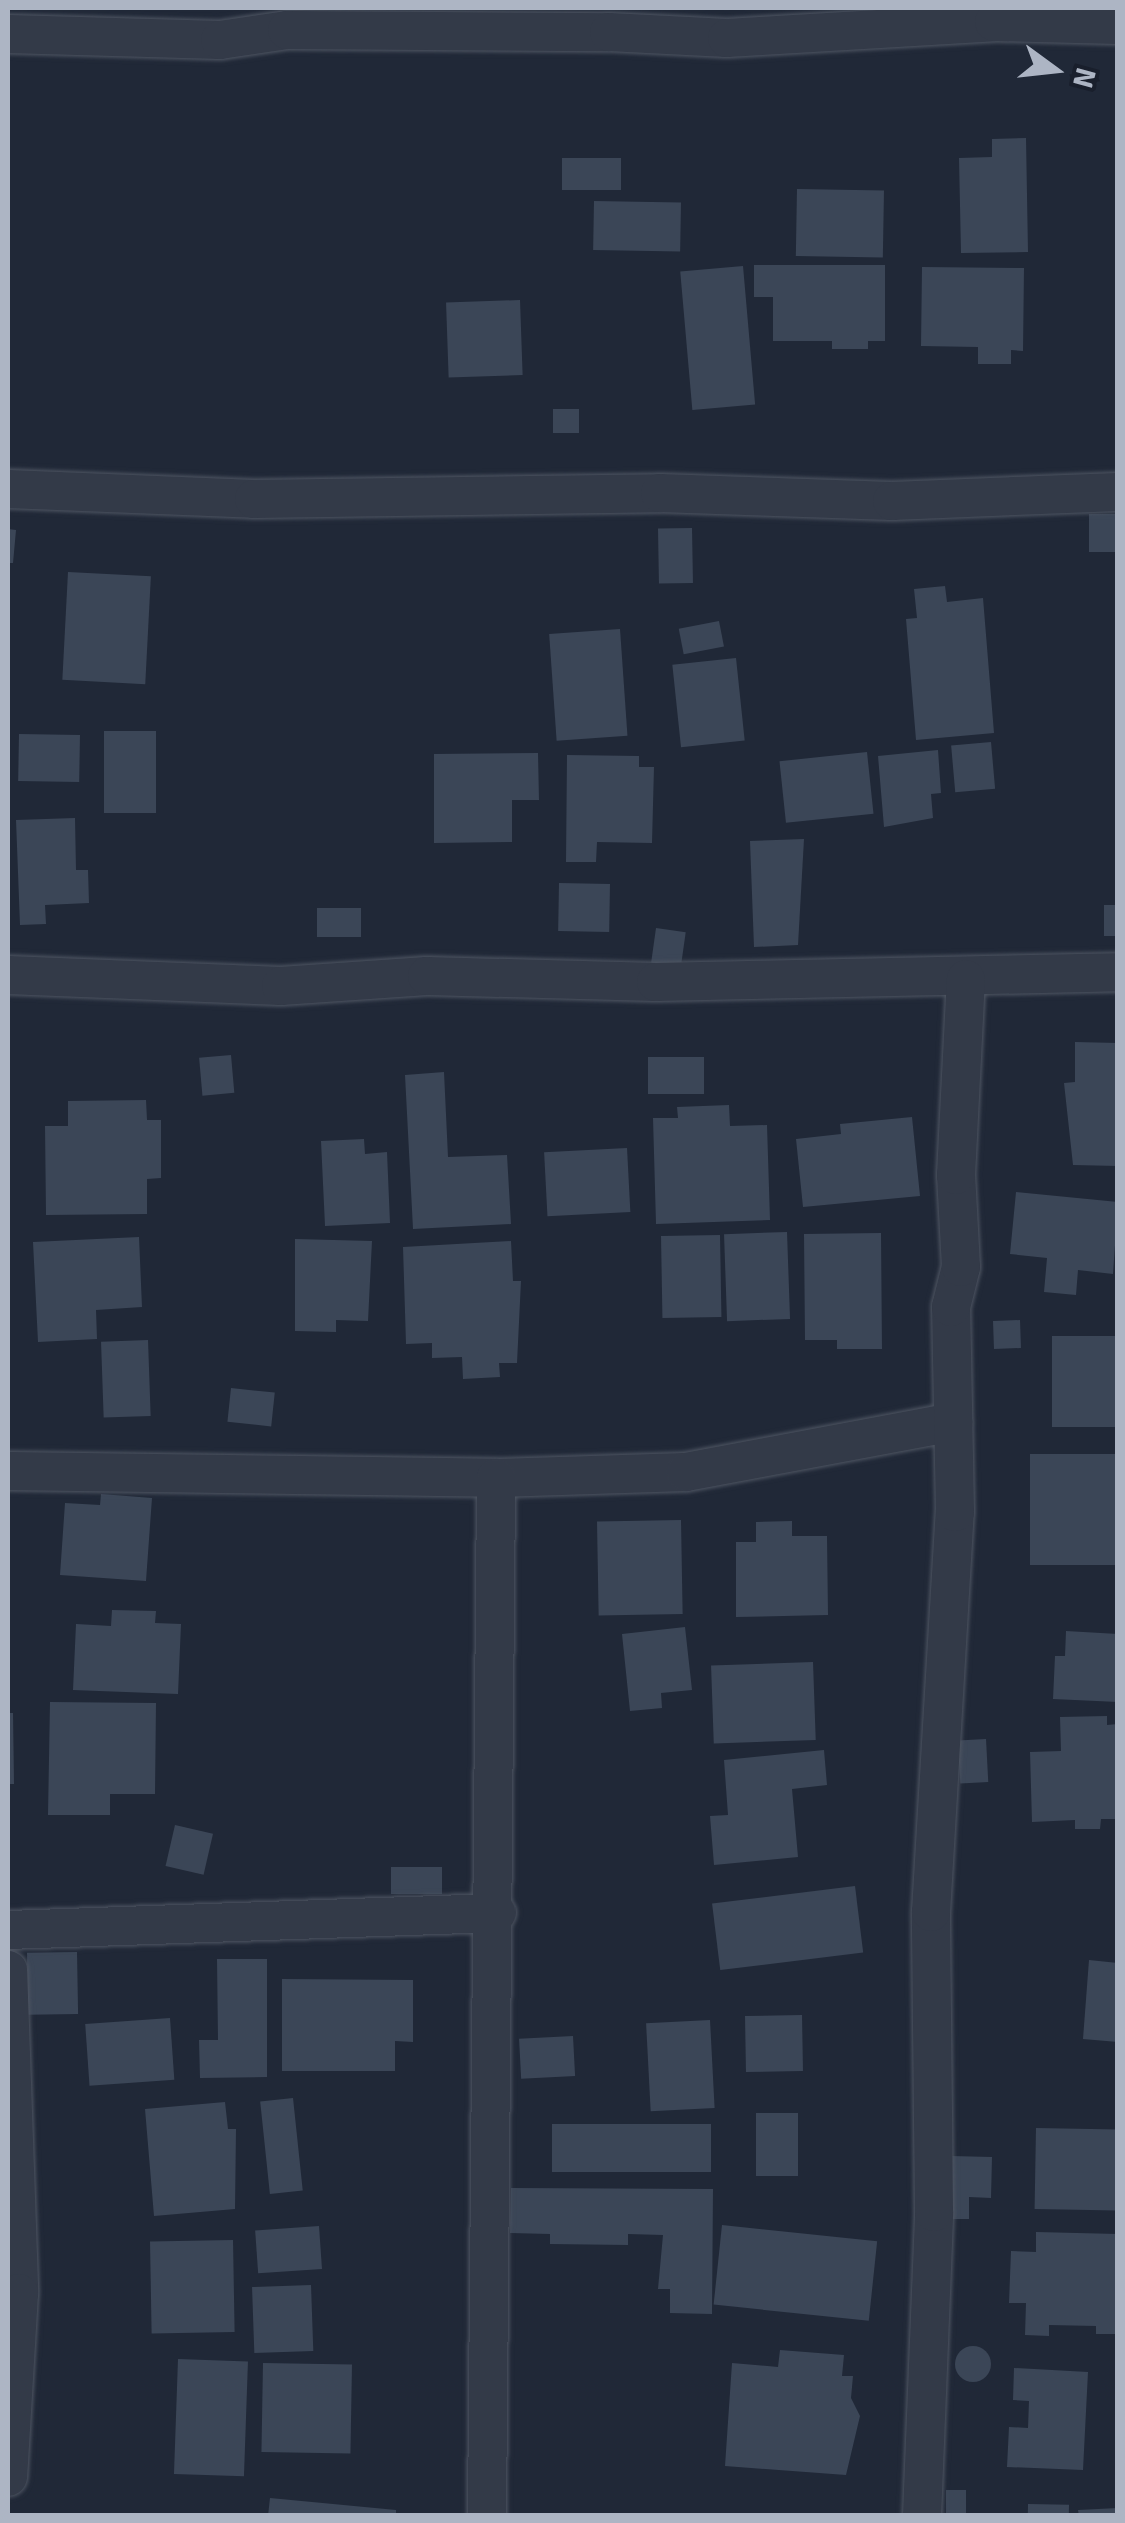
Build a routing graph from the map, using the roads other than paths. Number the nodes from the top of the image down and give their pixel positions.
1 (1118, 25) edge
2 (8, 34) edge
3 (8, 490) edge
4 (1118, 492) edge
5 (1118, 972) edge
6 (8, 974) edge
7 (966, 979) junction
8 (953, 1422) junction
9 (8, 1472) edge
10 (496, 1478) junction
11 (497, 1912) junction
12 (8, 1930) edge
13 (8, 1970) edge
14 (8, 2477) edge
15 (488, 2516) edge
16 (922, 2516) edge

1 - 2 street
3 - 4 street
5 - 7 street
6 - 7 street
7 - 8 street
8 - 10 street
8 - 16 street
9 - 10 street
10 - 11 street
11 - 12 street
11 - 15 street
13 - 14 street

